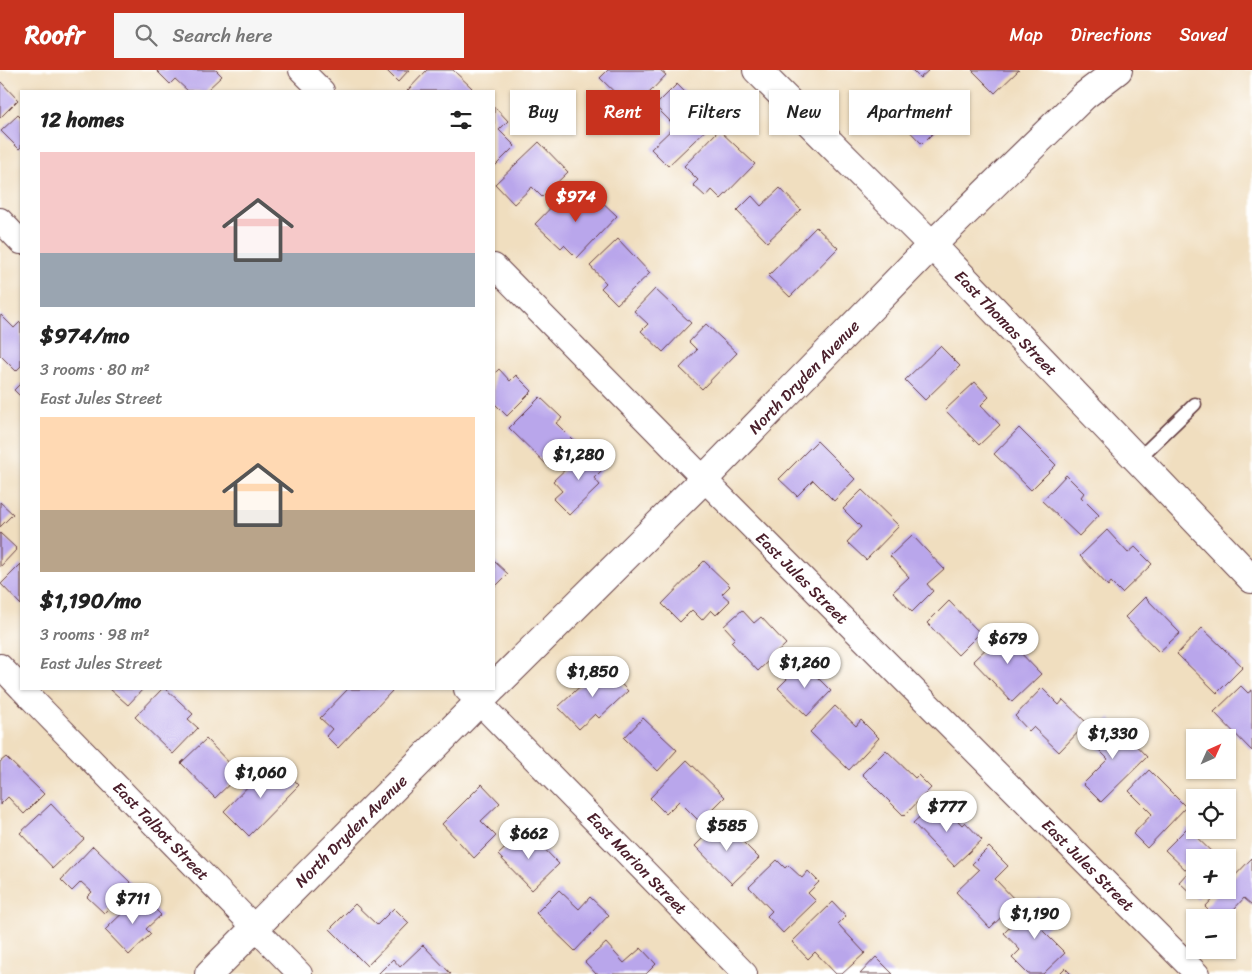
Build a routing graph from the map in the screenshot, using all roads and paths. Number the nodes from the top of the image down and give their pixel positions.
1 (301, 70) edge
2 (757, 70) edge
3 (1118, 70) edge
4 (321, 90) edge
5 (0, 220) edge
6 (20, 241) edge
7 (932, 245) junction
8 (495, 267) edge
9 (1195, 404) dead end
10 (1137, 460) junction
11 (704, 479) junction
12 (1252, 579) edge
13 (0, 666) edge
14 (495, 680) edge
15 (20, 686) edge
16 (24, 690) edge
17 (483, 692) edge
18 (255, 928) junction
19 (209, 974) edge
20 (300, 974) edge
21 (744, 974) edge
22 (1197, 974) edge

1 - 4 street
2 - 7 street, East Thomas Street
3 - 7 street, North Dryden Avenue
5 - 6 street
7 - 10 street, East Thomas Street
7 - 11 street, North Dryden Avenue
8 - 11 street, East Jules Street
9 - 10 lane
10 - 12 street, East Thomas Street
11 - 14 street, North Dryden Avenue
11 - 22 street, East Jules Street
13 - 15 street, East Talbot Street
16 - 18 street, East Talbot Street
17 - 18 street, North Dryden Avenue
17 - 21 street, East Marion Street
18 - 19 street, North Dryden Avenue
18 - 20 street, East Talbot Street

